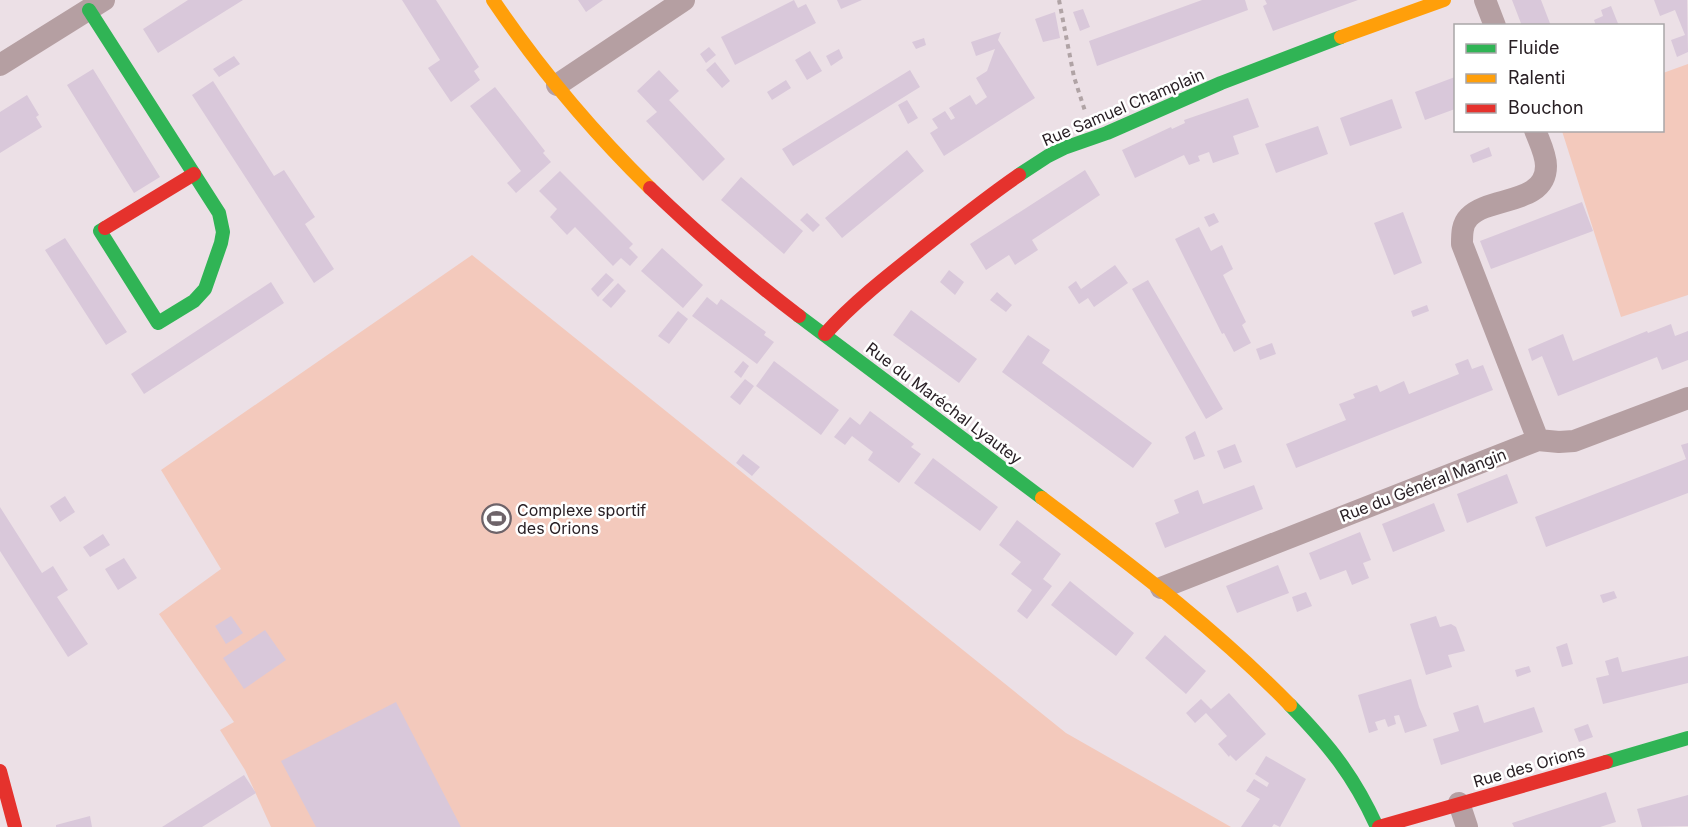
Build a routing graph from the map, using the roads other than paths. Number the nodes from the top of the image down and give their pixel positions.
1 (493, 0) edge
2 (684, 0) edge
3 (1444, 0) edge
4 (1485, 0) edge
5 (96, 5) edge
6 (1494, 24) edge
7 (0, 66) edge
8 (557, 86) junction
9 (1536, 132) edge
10 (194, 174) junction
11 (825, 334) junction
12 (1688, 398) edge
13 (1538, 440) junction
14 (1161, 588) junction
15 (1688, 738) edge
16 (0, 771) edge
17 (1459, 803) junction
18 (15, 827) edge
19 (1378, 827) edge
20 (1467, 827) edge

1 - 8 street, Rue du Maréchal Lyautey
2 - 8 street
3 - 11 street, Rue Samuel Champlain
4 - 6 street
5 - 7 street
5 - 10 street
8 - 11 street, Rue du Maréchal Lyautey
9 - 13 street
10 - 10 street
11 - 14 street, Rue du Maréchal Lyautey
12 - 13 street, Rue du Général Mangin
13 - 14 street, Rue du Général Mangin
14 - 19 street, Rue du Maréchal Lyautey
15 - 17 street, Rue des Orions
16 - 18 street
17 - 19 street, Rue des Orions
17 - 20 street

